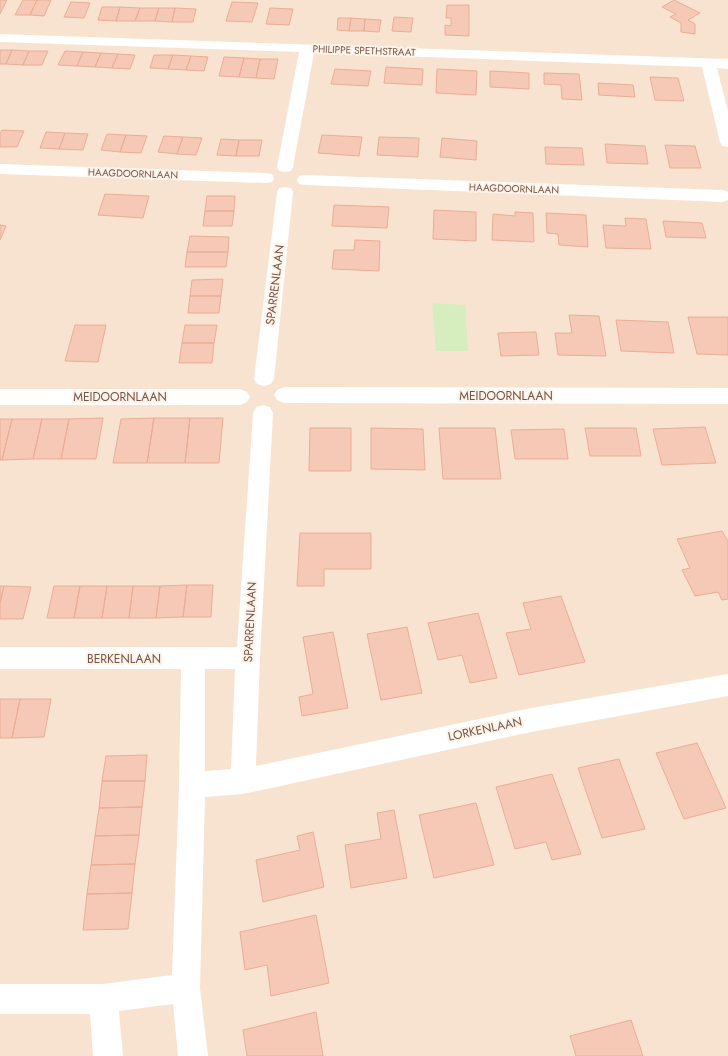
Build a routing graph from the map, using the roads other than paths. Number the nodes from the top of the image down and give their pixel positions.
1 (0, 38) edge
2 (307, 48) junction
3 (708, 63) junction
4 (728, 64) edge
5 (728, 142) edge
6 (285, 167) junction
7 (0, 169) edge
8 (266, 178) junction
9 (305, 180) junction
10 (286, 192) junction
11 (726, 195) edge
12 (264, 379) junction
13 (284, 395) junction
14 (728, 396) edge
15 (0, 397) edge
16 (240, 398) junction
17 (263, 413) junction
18 (0, 658) edge
19 (248, 658) junction
20 (193, 659) junction
21 (728, 685) edge
22 (242, 781) junction
23 (192, 785) junction
24 (186, 988) junction
25 (0, 999) edge
26 (103, 999) junction
27 (108, 1056) edge
28 (193, 1056) edge

1 - 2 street, PHILIPPE SPETHSTRAAT
2 - 3 street, PHILIPPE SPETHSTRAAT
2 - 6 street
3 - 4 street, PHILIPPE SPETHSTRAAT
3 - 5 street
6 - 8 street
6 - 9 street
7 - 8 street, HAAGDOORNLAAN
8 - 10 street
9 - 10 street
9 - 11 street, HAAGDOORNLAAN
10 - 12 street, SPARRENLAAN
12 - 13 street
12 - 16 street
13 - 14 street, MEIDOORNLAAN
13 - 17 street
15 - 16 street, MEIDOORNLAAN
16 - 17 street
17 - 19 street, SPARRENLAAN
18 - 20 street, BERKENLAAN
19 - 20 street, BERKENLAAN
19 - 22 street, SPARRENLAAN
20 - 23 street
21 - 22 street, LORKENLAAN
22 - 23 street
23 - 24 street
24 - 26 street
24 - 28 street
25 - 26 street
26 - 27 street

